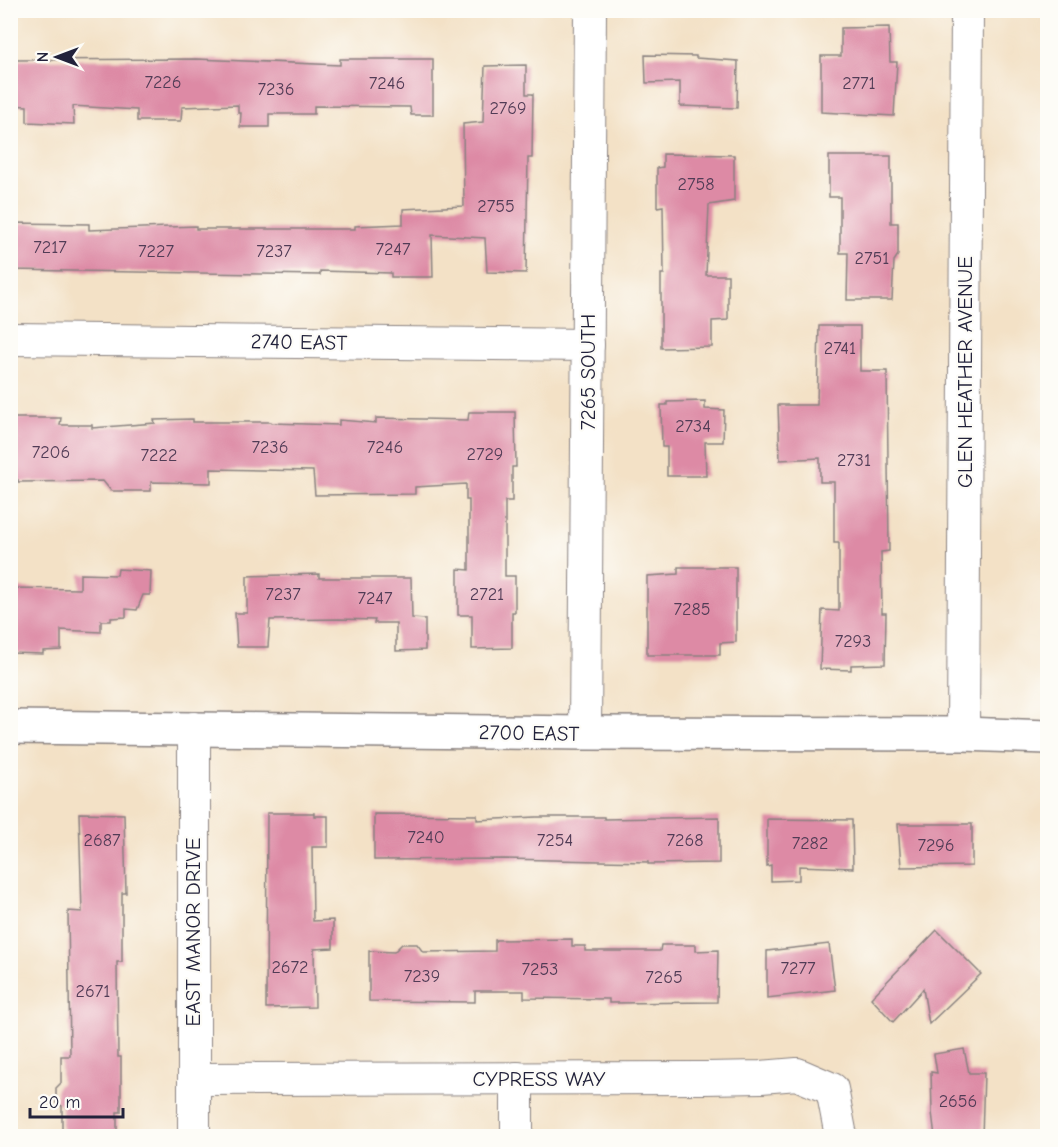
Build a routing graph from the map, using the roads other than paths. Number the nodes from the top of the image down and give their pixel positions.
1 (590, 10) edge
2 (967, 10) edge
3 (10, 339) edge
4 (588, 345) junction
5 (10, 727) edge
6 (194, 728) junction
7 (585, 734) junction
8 (963, 734) junction
9 (1047, 737) edge
10 (517, 1078) junction
11 (194, 1079) junction
12 (194, 1137) edge
13 (517, 1137) edge
14 (841, 1137) edge

1 - 4 street, 7265 SOUTH
2 - 8 street, GLEN HEATHER AVENUE
3 - 4 street, 2740 EAST
4 - 7 street, 7265 SOUTH
5 - 6 street, 2700 EAST
6 - 7 street, 2700 EAST
6 - 11 street, EAST MANOR DRIVE
7 - 8 street, 2700 EAST
8 - 9 street, 2700 EAST
10 - 11 street, CYPRESS WAY
10 - 13 street
10 - 14 street, CYPRESS WAY
11 - 12 street, EAST MANOR DRIVE

